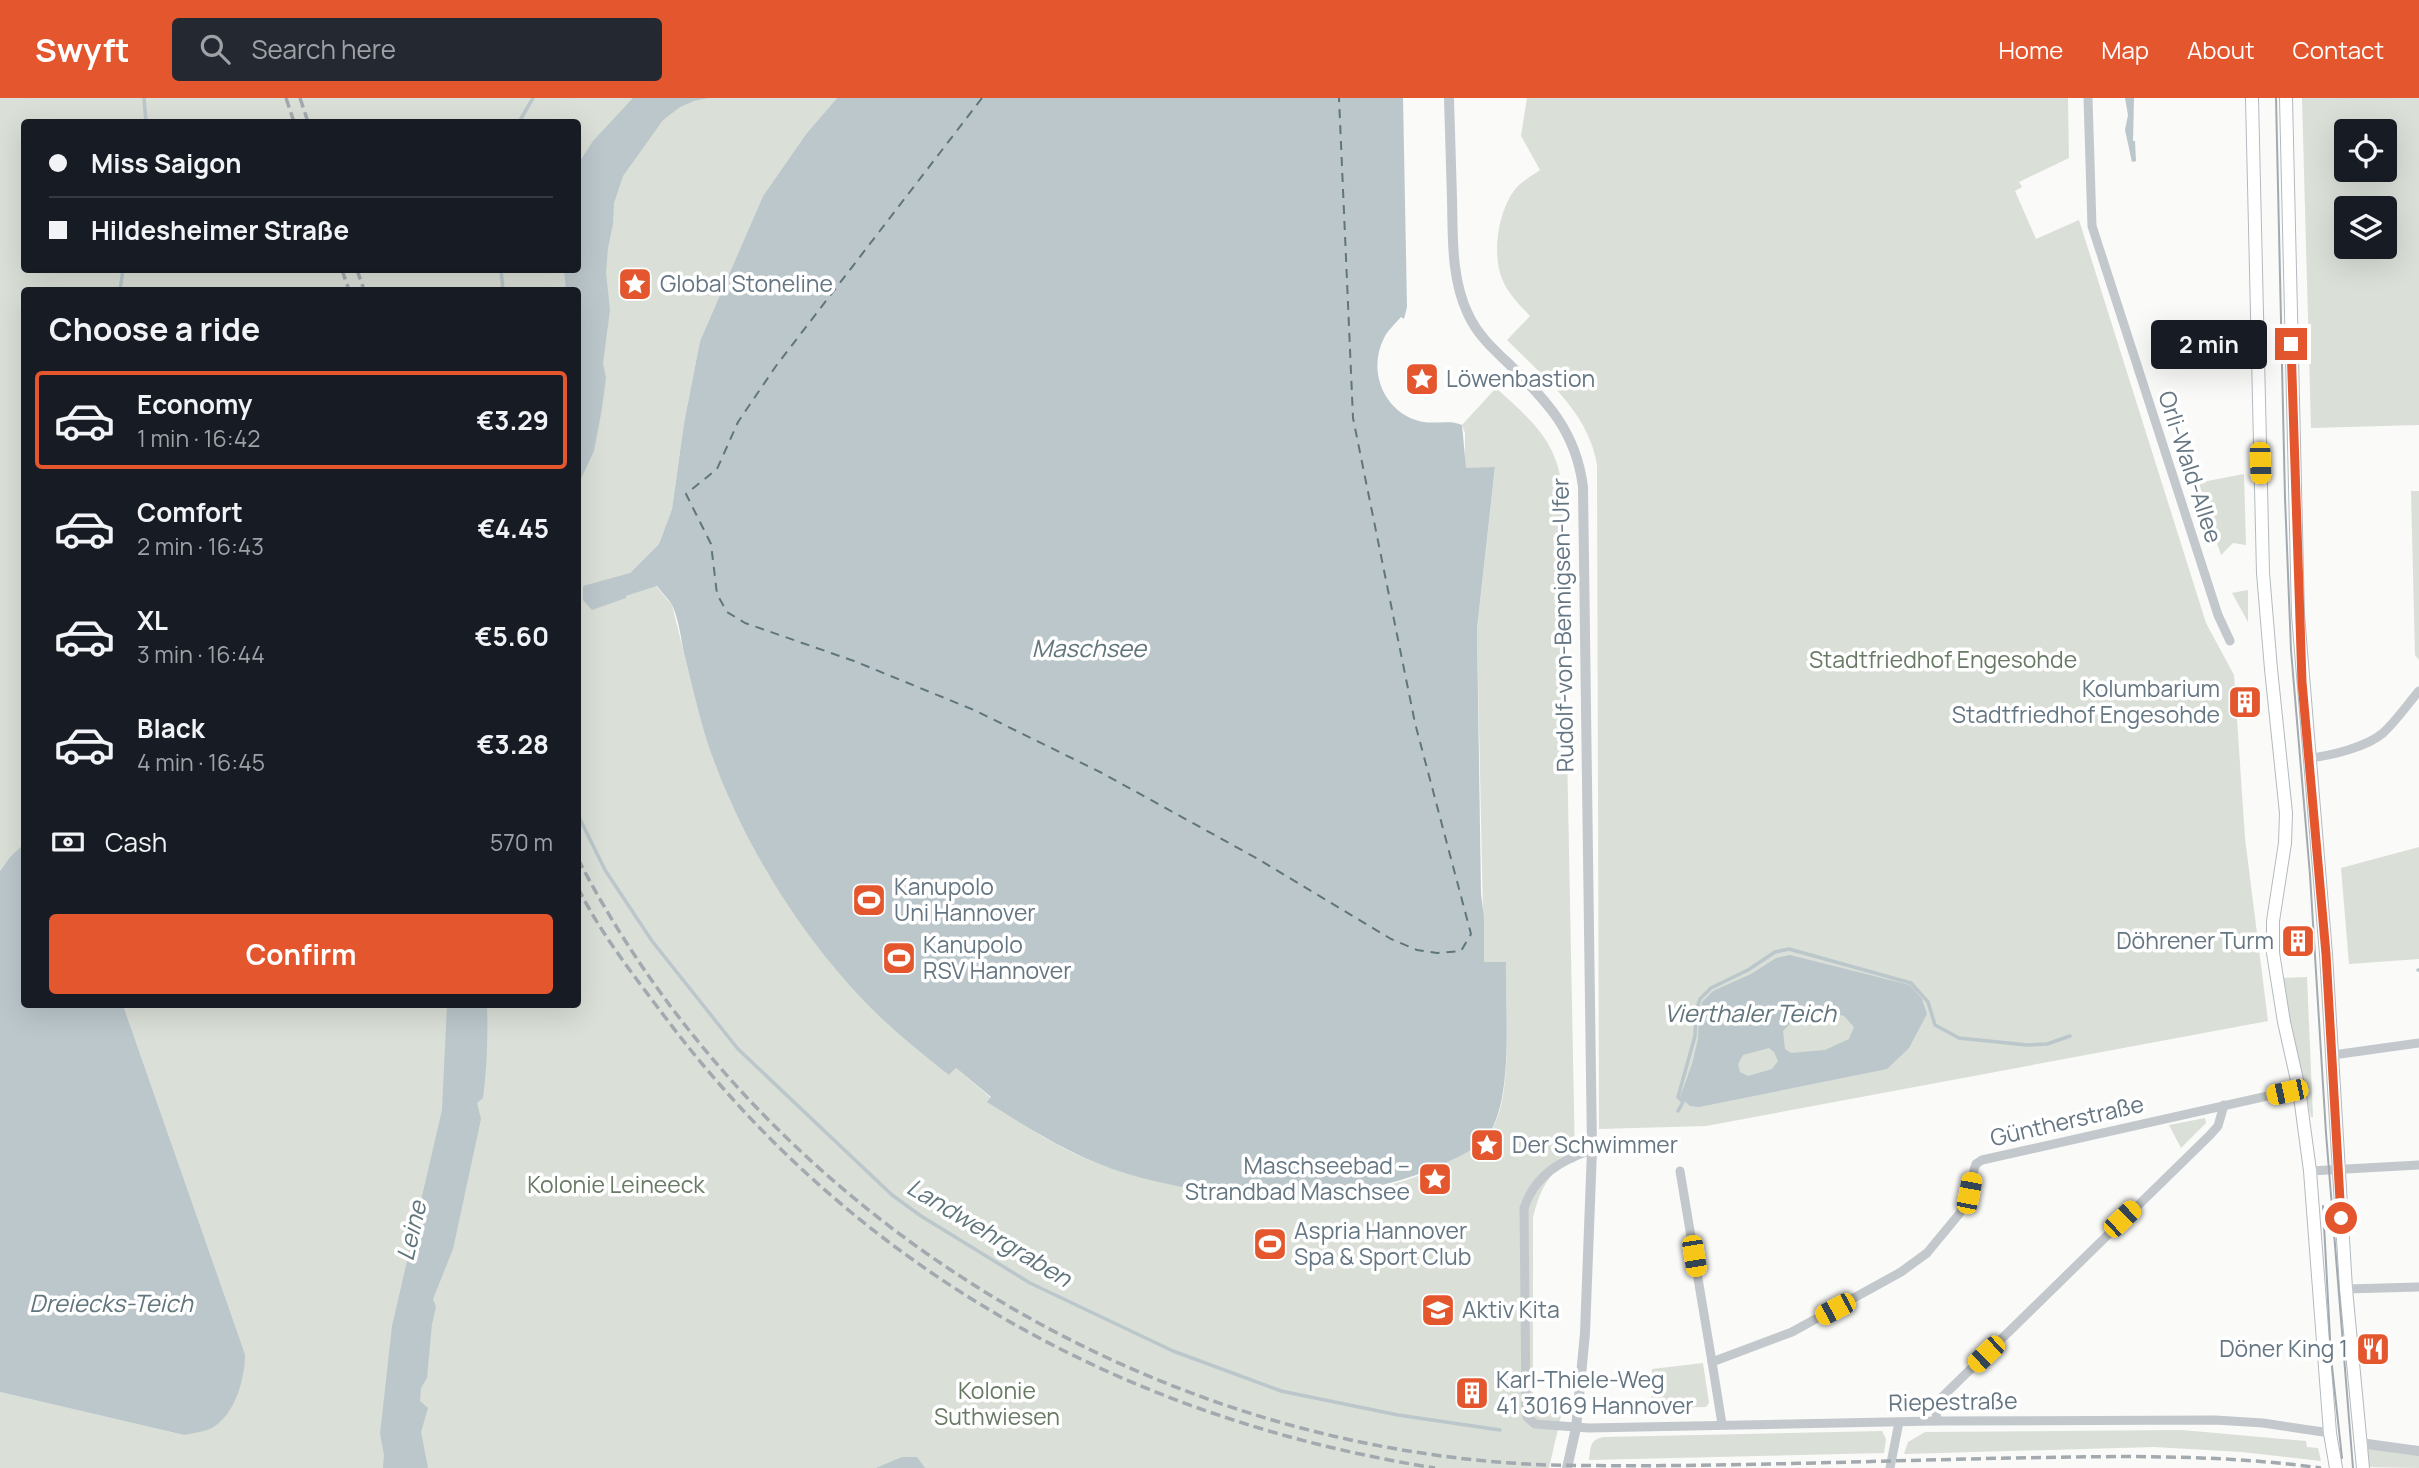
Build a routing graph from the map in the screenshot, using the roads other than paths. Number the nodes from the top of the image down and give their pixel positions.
1 (1449, 98) edge
2 (2088, 98) edge
3 (2252, 98) edge
4 (2286, 98) edge
5 (2230, 641) dead end
6 (2419, 691) edge
7 (2309, 758) junction
8 (2419, 1043) edge
9 (2333, 1055) junction
10 (2299, 1089) junction
11 (2224, 1105) junction
12 (1592, 1150) junction
13 (2419, 1165) edge
14 (2338, 1170) junction
15 (1680, 1171) dead end
16 (2310, 1171) junction
17 (2419, 1287) edge
18 (2346, 1289) junction
19 (1712, 1362) junction
20 (1936, 1421) junction
21 (1899, 1422) junction
22 (1722, 1424) junction
23 (1576, 1428) junction
24 (2330, 1433) junction
25 (2360, 1443) junction
26 (2419, 1451) edge
27 (1568, 1466) edge
28 (1890, 1468) edge
29 (2336, 1468) edge
30 (2363, 1468) edge

1 - 12 street, Rudolf-von-Bennigsen-Ufer
2 - 5 street, Orli-Wald-Allee
3 - 10 main road
4 - 7 main road
6 - 7 street
7 - 9 main road
8 - 9 street
9 - 14 main road
10 - 11 street, Güntherstraße
10 - 16 main road
11 - 19 street, Güntherstraße
11 - 20 street
12 - 23 street, Rudolf-von-Bennigsen-Ufer
12 - 23 street
13 - 14 street
14 - 16 street
14 - 18 main road
15 - 19 street
16 - 24 main road
17 - 18 street
18 - 25 main road
19 - 22 street
20 - 21 street, Riepestraße
20 - 24 street, Riepestraße
21 - 22 street, Riepestraße
21 - 28 street
22 - 23 street, Riepestraße
23 - 27 street, Rudolf-von-Bennigsen-Ufer
24 - 29 main road
25 - 26 street
25 - 30 main road

